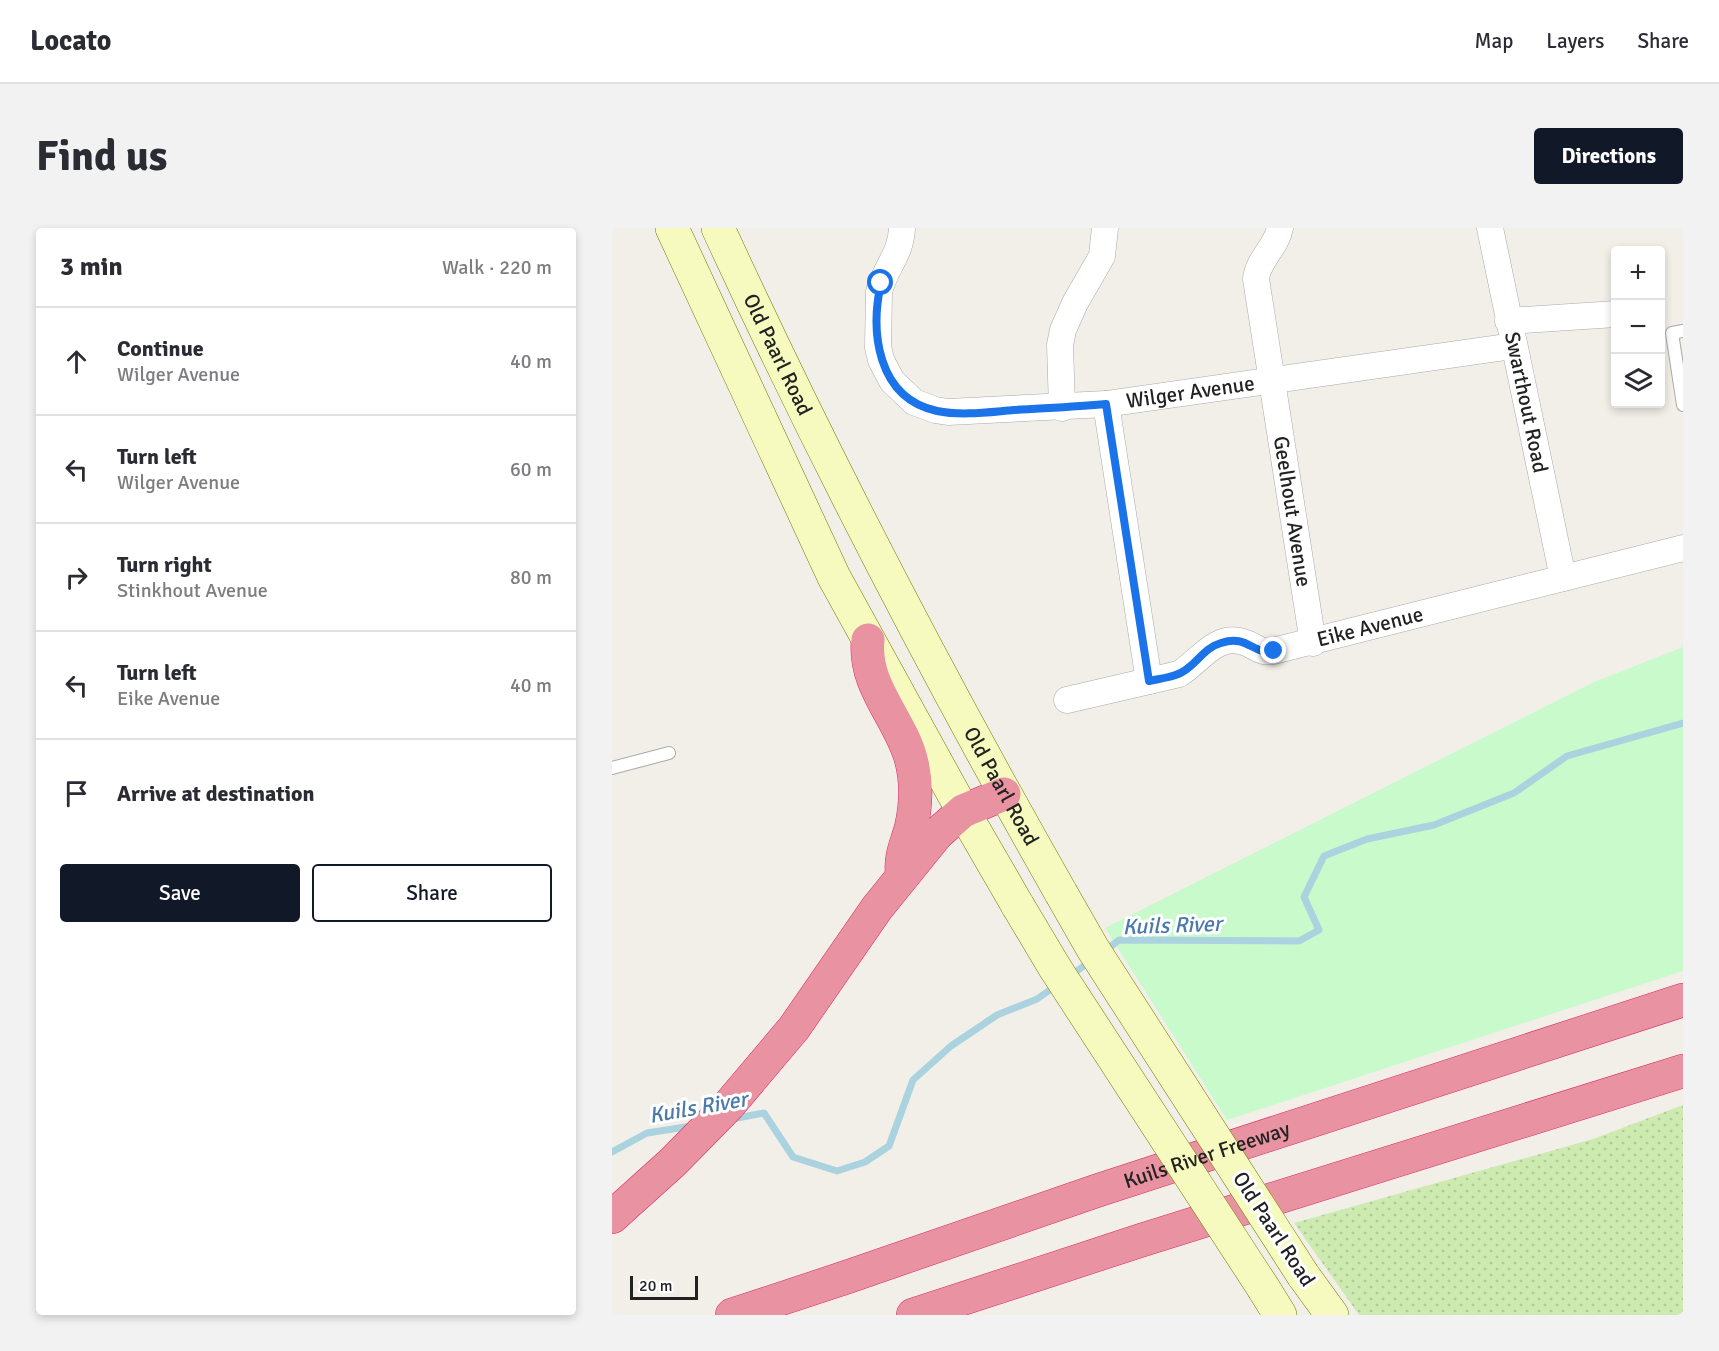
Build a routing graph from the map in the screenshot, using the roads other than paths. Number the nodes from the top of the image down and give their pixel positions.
1 (672, 228) edge
2 (718, 228) edge
3 (902, 228) edge
4 (1104, 228) edge
5 (1280, 228) edge
6 (1490, 228) edge
7 (1611, 315) edge
8 (1683, 331) edge
9 (1510, 334) junction
10 (1272, 380) junction
11 (1106, 404) junction
12 (1683, 405) edge
13 (1062, 408) junction
14 (1683, 548) edge
15 (1563, 578) junction
16 (868, 640) junction
17 (1313, 643) junction
18 (1149, 681) junction
19 (1067, 700) dead end
20 (669, 753) dead end
21 (612, 768) edge
22 (1004, 794) junction
23 (963, 811) junction
24 (902, 874) junction
25 (1683, 1000) edge
26 (1683, 1071) edge
27 (612, 1217) edge
28 (1272, 1302) edge
29 (732, 1315) edge
30 (914, 1315) edge
31 (1332, 1315) edge

1 - 16 main road, Old Paarl Road
2 - 22 main road, Old Paarl Road
3 - 13 street, Wilger Avenue
4 - 13 street
5 - 10 street, Geelhout Avenue
6 - 9 street, Swarthout Road
7 - 9 street, Wilger Avenue
8 - 12 lane
9 - 10 street, Wilger Avenue
9 - 15 street, Swarthout Road
10 - 11 street, Wilger Avenue
10 - 17 street, Geelhout Avenue
11 - 13 street, Wilger Avenue
11 - 18 street
14 - 15 street, Eike Avenue
15 - 17 street, Eike Avenue
16 - 23 main road, Old Paarl Road
16 - 24 highway
17 - 18 street, Eike Avenue
18 - 19 street, Eike Avenue
20 - 21 lane
22 - 23 highway
22 - 31 main road, Old Paarl Road, bridge
23 - 24 highway
23 - 28 main road, Old Paarl Road, bridge
24 - 27 highway
25 - 29 highway, Kuils River Freeway
26 - 30 highway

